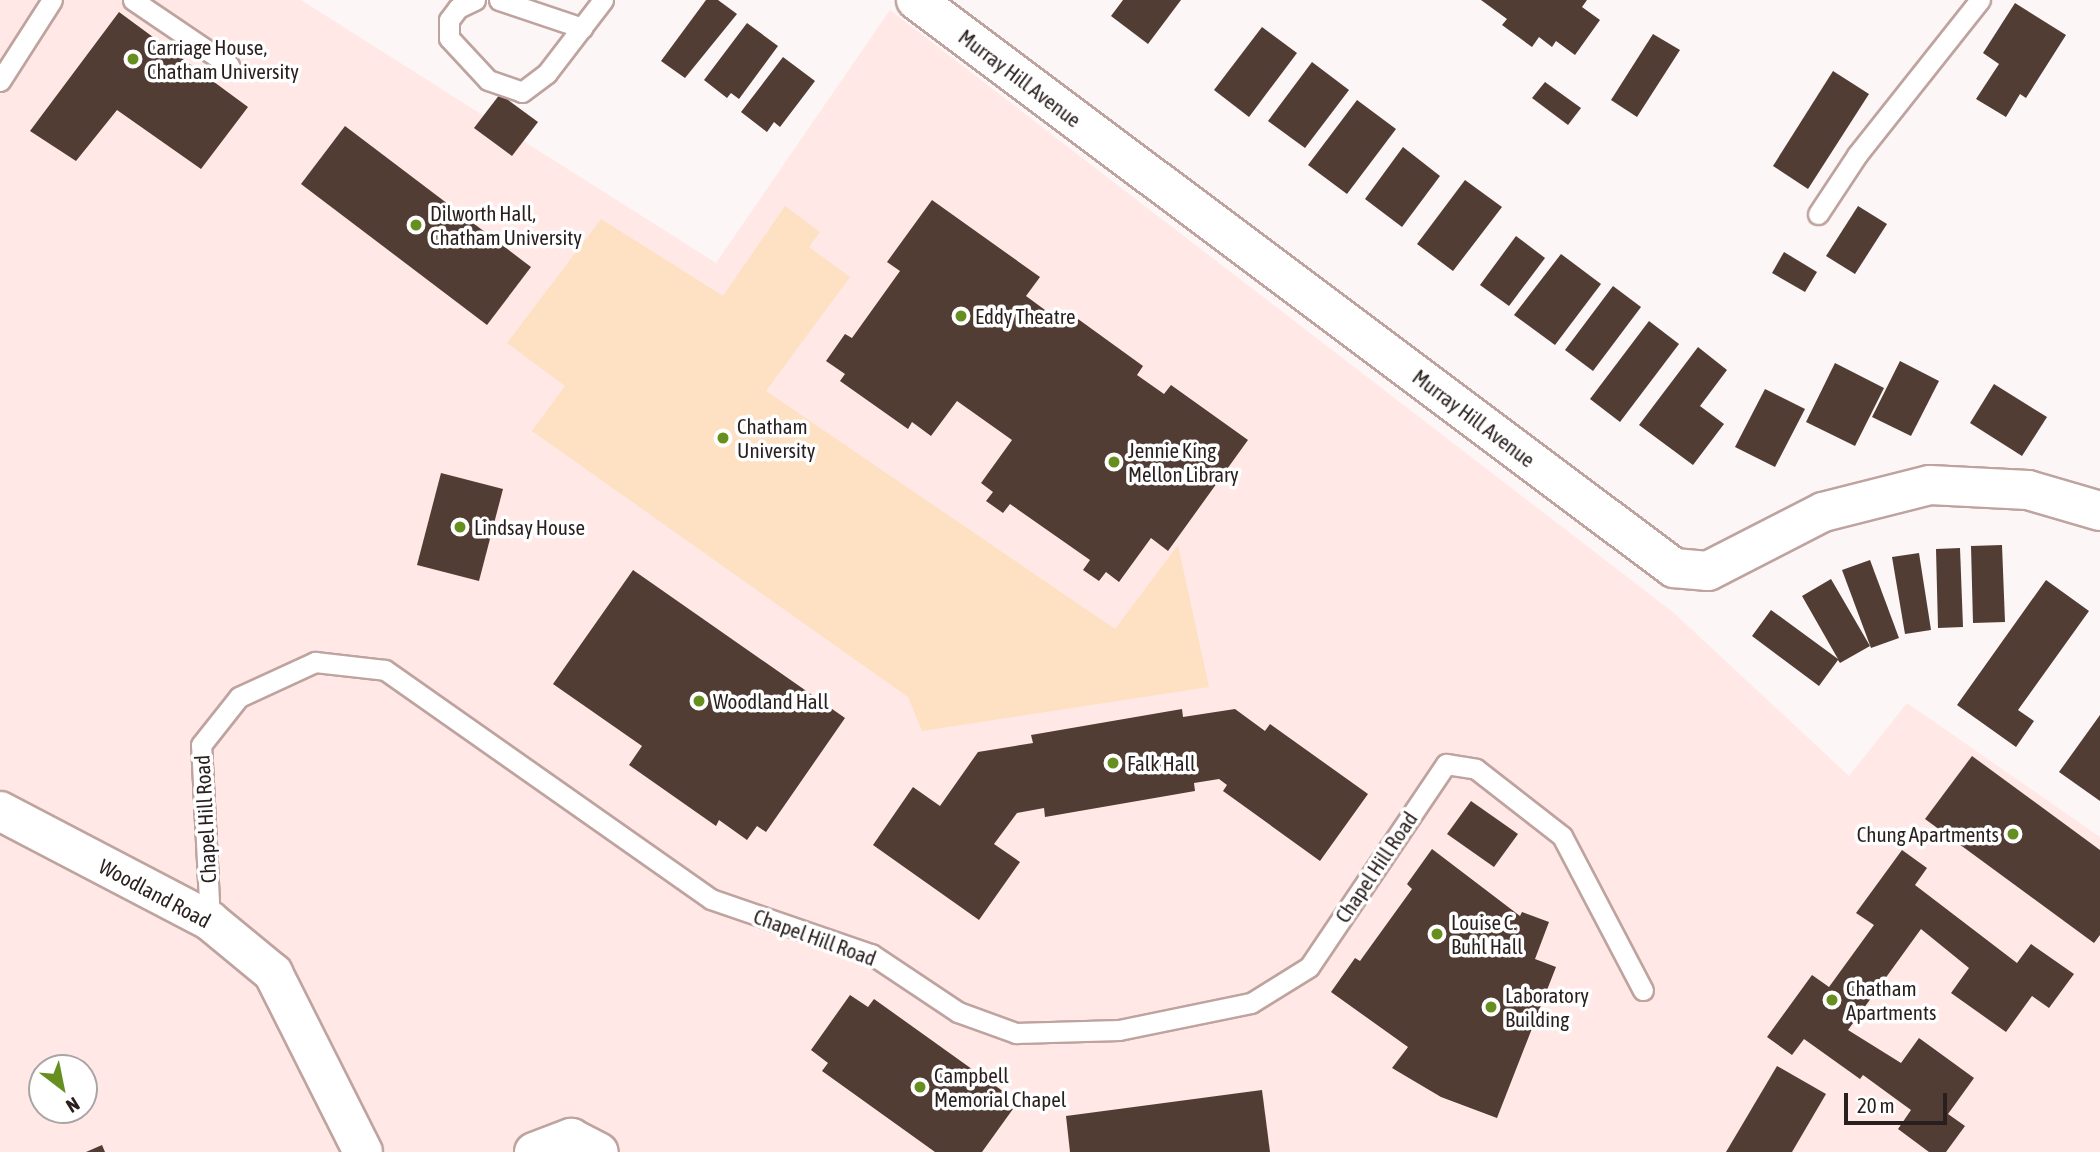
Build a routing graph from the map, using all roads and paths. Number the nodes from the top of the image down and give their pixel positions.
1 (52, 0) edge
2 (133, 0) edge
3 (475, 0) edge
4 (499, 0) edge
5 (603, 0) edge
6 (916, 0) edge
7 (1980, 0) edge
8 (582, 28) junction
9 (229, 65) dead end
10 (0, 81) edge
11 (1818, 214) dead end
12 (2100, 511) edge
13 (0, 811) edge
14 (210, 921) junction
15 (1643, 990) dead end
16 (363, 1152) edge
17 (534, 1152) edge
18 (599, 1152) edge

1 - 10 lane
2 - 9 lane
3 - 8 lane
4 - 8 lane
5 - 8 lane
6 - 12 street, Murray Hill Avenue
7 - 11 lane
13 - 14 street, Woodland Road
14 - 15 lane, Chapel Hill Road
14 - 16 street, Woodland Road
17 - 18 street

